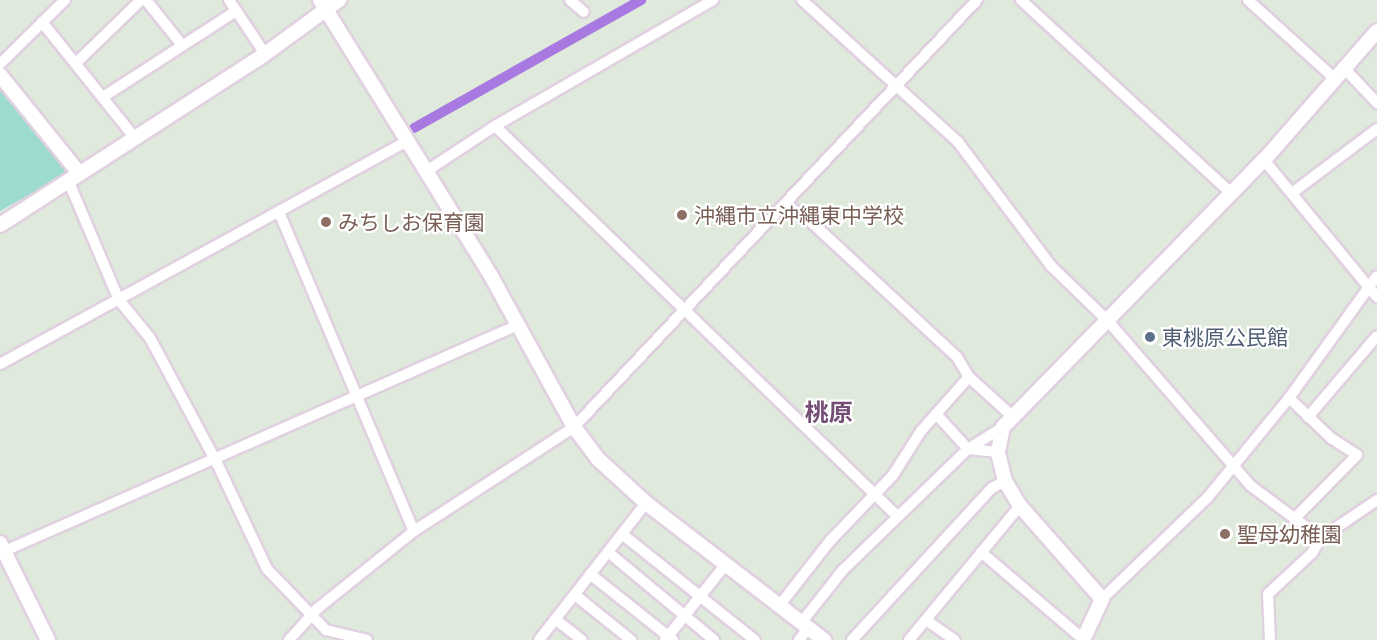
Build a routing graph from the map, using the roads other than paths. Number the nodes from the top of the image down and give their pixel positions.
1 (65, 0) edge
2 (141, 0) edge
3 (146, 0) edge
4 (229, 0) edge
5 (339, 0) edge
6 (570, 0) edge
7 (713, 0) edge
8 (802, 0) edge
9 (977, 0) edge
10 (1022, 0) edge
11 (1248, 0) edge
12 (323, 5) edge
13 (236, 11) junction
14 (584, 12) dead end
15 (42, 22) junction
16 (1377, 31) edge
17 (182, 45) junction
18 (265, 54) junction
19 (76, 63) junction
20 (0, 64) edge
21 (1338, 72) junction
22 (0, 75) edge
23 (895, 87) junction
24 (103, 97) junction
25 (1377, 103) edge
26 (495, 126) junction
27 (1377, 129) edge
28 (135, 138) junction
29 (407, 141) junction
30 (1264, 160) junction
31 (425, 172) junction
32 (74, 177) junction
33 (1231, 193) junction
34 (1292, 193) junction
35 (785, 204) junction
36 (279, 212) junction
37 (0, 225) edge
38 (1377, 276) edge
39 (1368, 286) junction
40 (1377, 297) edge
41 (119, 300) junction
42 (686, 310) junction
43 (1108, 321) junction
44 (518, 325) junction
45 (1377, 336) edge
46 (0, 364) edge
47 (969, 377) junction
48 (358, 396) junction
49 (1288, 398) junction
50 (936, 414) junction
51 (1308, 417) junction
52 (1008, 422) junction
53 (574, 427) junction
54 (968, 449) junction
55 (998, 452) junction
56 (216, 461) junction
57 (1233, 465) junction
58 (1005, 481) junction
59 (873, 495) junction
60 (1377, 500) edge
61 (646, 502) junction
62 (1020, 506) junction
63 (897, 516) junction
64 (1295, 518) junction
65 (414, 531) junction
66 (622, 534) junction
67 (1321, 538) junction
68 (1, 549) edge
69 (608, 552) junction
70 (981, 552) junction
71 (726, 564) junction
72 (591, 574) junction
73 (574, 595) junction
74 (699, 597) junction
75 (1102, 599) junction
76 (779, 606) junction
77 (312, 616) junction
78 (684, 616) junction
79 (555, 619) junction
80 (926, 620) junction
81 (804, 625) junction
82 (348, 639) edge
83 (541, 639) edge
84 (669, 639) edge
85 (48, 640) edge
86 (289, 640) edge
87 (367, 640) edge
88 (582, 640) edge
89 (631, 640) edge
90 (714, 640) edge
91 (755, 640) edge
92 (799, 640) edge
93 (824, 640) edge
94 (852, 640) edge
95 (909, 640) edge
96 (955, 640) edge
97 (1084, 640) edge
98 (1270, 640) edge

1 - 15 street
2 - 19 street
3 - 17 street
4 - 13 street
5 - 12 street
6 - 14 street
7 - 26 street
8 - 23 street
9 - 23 street
10 - 33 street
11 - 21 street
12 - 18 street
12 - 29 street
13 - 17 street
13 - 18 street
15 - 19 street
15 - 20 street
16 - 21 street
17 - 24 street
18 - 28 street
19 - 24 street
21 - 25 street
21 - 30 street
22 - 32 street
23 - 35 street
23 - 43 street
24 - 28 street
26 - 31 street
26 - 42 street
27 - 34 street
28 - 32 street
29 - 31 street
29 - 36 street
30 - 33 street
30 - 34 street
31 - 44 street
32 - 37 street
32 - 41 street
33 - 43 street
34 - 39 street
35 - 42 street
35 - 47 street
36 - 41 street
36 - 48 street
38 - 39 street
39 - 40 street
39 - 49 street
41 - 46 street
41 - 56 street
42 - 53 street
42 - 59 street
43 - 52 street
43 - 57 street
44 - 48 street
44 - 53 street
45 - 51 street
47 - 50 street
47 - 52 street
48 - 56 street
48 - 65 street
49 - 51 street
49 - 57 street
50 - 54 street
50 - 59 street
51 - 64 street
52 - 54 street
52 - 55 street
53 - 61 street
53 - 65 street
54 - 55 street
54 - 63 street
55 - 58 street
56 - 68 street
56 - 77 street
57 - 64 street
57 - 75 street
58 - 62 street
58 - 94 street
59 - 63 street
59 - 76 street
60 - 67 street
61 - 66 street
61 - 71 street
62 - 70 street
62 - 75 street
63 - 81 street
64 - 67 street
65 - 77 street
66 - 69 street
66 - 74 street
67 - 98 street
68 - 85 street
69 - 72 street
69 - 78 street
70 - 80 street
70 - 97 street
71 - 74 street
71 - 76 street
72 - 73 street
72 - 84 street
73 - 79 street
73 - 89 street
74 - 78 street
74 - 91 street
75 - 97 street
76 - 81 street
77 - 82 street
77 - 86 street
78 - 84 street
78 - 90 street
79 - 83 street
79 - 88 street
80 - 95 street
80 - 96 street
81 - 92 street
81 - 93 street
82 - 87 street

